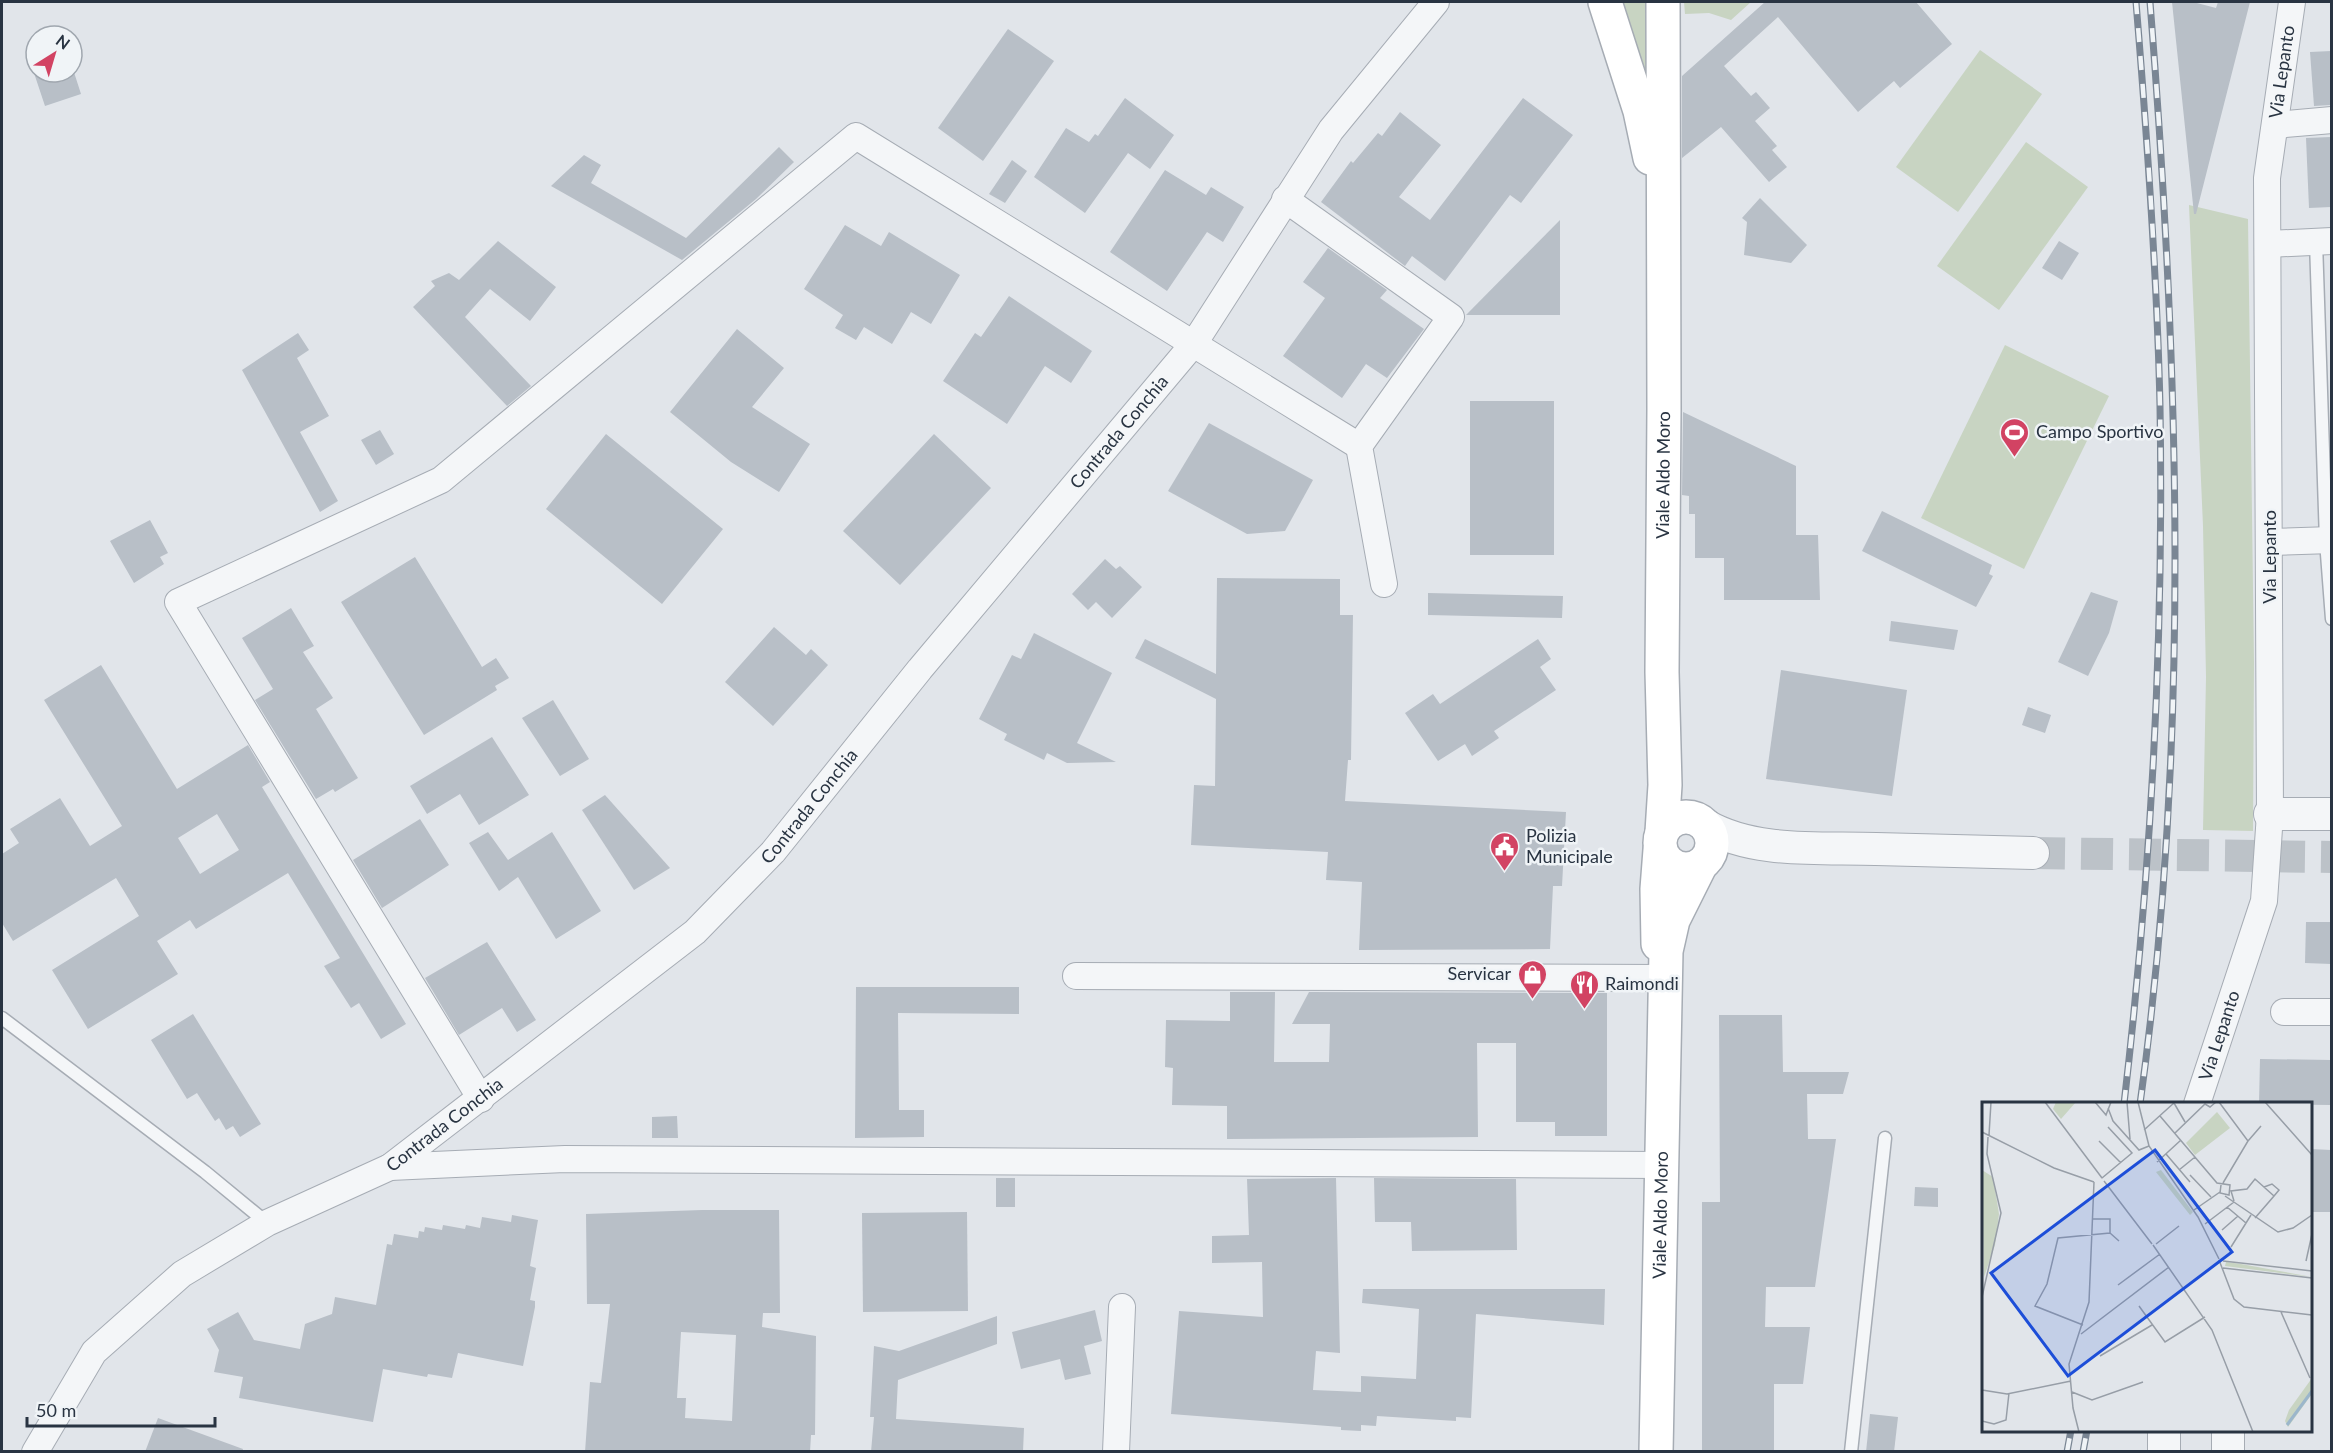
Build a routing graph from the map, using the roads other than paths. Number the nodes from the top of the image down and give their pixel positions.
1 (1436, 2) edge
2 (1605, 2) edge
3 (1663, 2) edge
4 (2292, 2) edge
5 (2331, 120) edge
6 (2275, 125) junction
7 (1285, 199) junction
8 (1663, 232) junction
9 (2324, 242) edge
10 (2268, 244) junction
11 (1195, 342) junction
12 (1359, 446) junction
13 (2328, 541) edge
14 (2270, 542) junction
15 (1384, 584) dead end
16 (2331, 619) edge
17 (1663, 717) junction
18 (2270, 814) junction
19 (2331, 814) edge
20 (1701, 822) junction
21 (1661, 841) junction
22 (1799, 847) junction
23 (2033, 853) tunnel mouth
24 (1703, 863) junction
25 (1076, 976) dead end
26 (1664, 978) junction
27 (2284, 1012) dead end
28 (2331, 1012) edge
29 (2, 1018) edge
30 (481, 1099) junction
31 (2198, 1102) edge
32 (1885, 1138) dead end
33 (1661, 1165) junction
34 (390, 1167) junction
35 (267, 1223) junction
36 (1122, 1306) dead end
37 (35, 1452) edge
38 (1116, 1452) edge
39 (1656, 1452) edge
40 (1851, 1452) edge

1 - 7 street, Contrada Conchia
2 - 8 main road, Viale Aldo Moro
3 - 8 main road, Viale Aldo Moro
4 - 6 street, Via Lepanto
5 - 6 street
6 - 10 street, Via Lepanto
7 - 11 street, Contrada Conchia
7 - 12 street
8 - 17 main road, Viale Aldo Moro
9 - 10 street
9 - 13 lane
10 - 14 street, Via Lepanto
11 - 12 street
11 - 30 street, Contrada Conchia
11 - 30 street
12 - 15 street
13 - 14 street
13 - 16 lane
14 - 18 street, Via Lepanto
17 - 20 main road, Viale Aldo Moro
17 - 21 main road, Viale Aldo Moro
18 - 19 street
18 - 31 street, Via Lepanto
20 - 21 main road
20 - 22 street
20 - 24 main road
21 - 24 main road
21 - 26 main road, Viale Aldo Moro
22 - 23 street
22 - 24 street
24 - 26 main road, Viale Aldo Moro
25 - 26 street
26 - 33 main road, Viale Aldo Moro
27 - 28 street
29 - 35 lane
30 - 34 street, Contrada Conchia
32 - 40 lane
33 - 34 street
33 - 39 main road, Viale Aldo Moro
34 - 35 street, Contrada Conchia
35 - 37 street, Contrada Conchia
36 - 38 street

